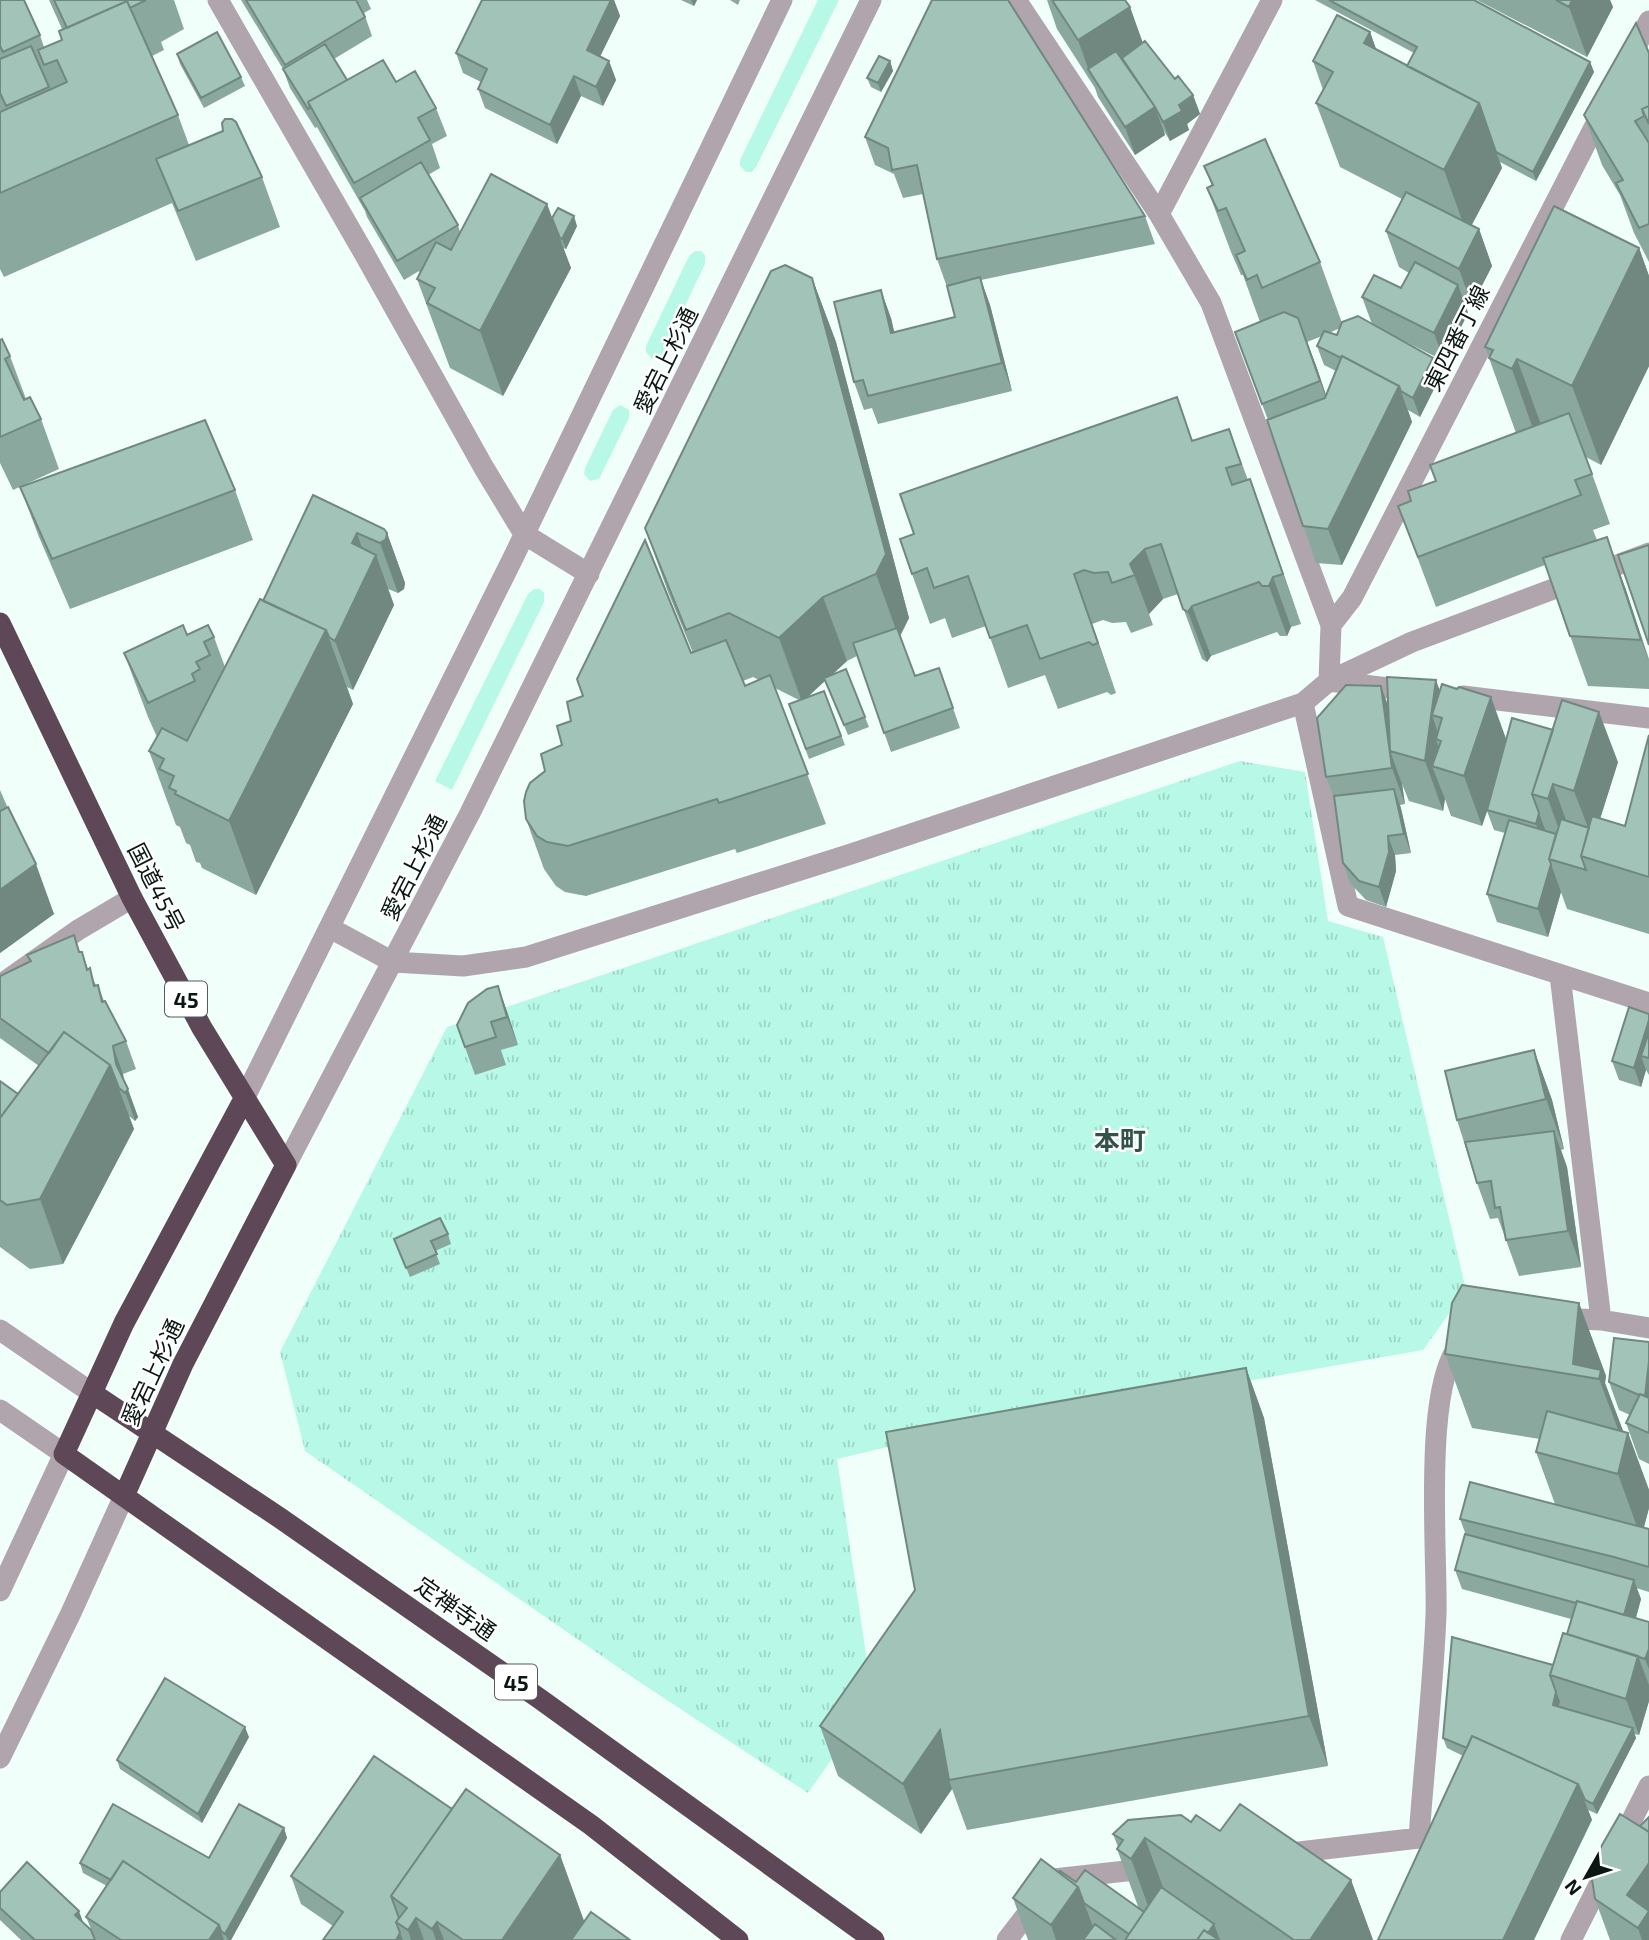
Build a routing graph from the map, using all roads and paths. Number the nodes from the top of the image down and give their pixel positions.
1 (218, 0) edge
2 (782, 0) edge
3 (871, 0) edge
4 (1016, 0) edge
5 (1272, 0) edge
6 (1649, 21) edge
7 (1159, 214) junction
8 (524, 534) junction
9 (1649, 553) edge
10 (589, 574) junction
11 (0, 623) edge
12 (1331, 625) junction
13 (1329, 681) junction
14 (1303, 704) junction
15 (1649, 718) edge
16 (132, 898) junction
17 (330, 928) junction
18 (393, 962) junction
19 (1560, 975) junction
20 (0, 985) edge
21 (1649, 1003) edge
22 (244, 1099) junction
23 (286, 1164) junction
24 (1601, 1320) junction
25 (1537, 1321) edge
26 (1649, 1328) edge
27 (0, 1330) edge
28 (1486, 1330) edge
29 (92, 1393) junction
30 (0, 1410) edge
31 (152, 1433) junction
32 (64, 1454) junction
33 (124, 1496) junction
34 (0, 1591) edge
35 (0, 1758) edge
36 (1649, 1786) edge
37 (1256, 1856) edge
38 (1175, 1866) edge
39 (736, 1939) edge
40 (874, 1940) edge
41 (1007, 1940) edge
42 (1571, 1940) edge

1 - 8 street
2 - 8 street, 愛宕上杉通
3 - 10 street, 愛宕上杉通
4 - 7 street
5 - 7 street
6 - 12 street, 東四番丁線
7 - 12 street
8 - 10 street
8 - 17 street, 愛宕上杉通
9 - 13 street
10 - 18 street, 愛宕上杉通
11 - 16 highway, 国道45号 / 45
12 - 13 street
13 - 14 street
13 - 15 street
14 - 18 street
14 - 19 street
16 - 20 street
16 - 22 highway, 国道45号 / 45
17 - 18 street
17 - 22 street, 愛宕上杉通
18 - 23 street, 愛宕上杉通
19 - 21 street
19 - 24 street
22 - 23 highway, 国道45号 / 45
22 - 29 highway, 愛宕上杉通
23 - 31 highway, 愛宕上杉通
24 - 25 street
24 - 26 street
27 - 29 street, 定禅寺通
28 - 37 street
29 - 31 highway, 定禅寺通 / 45
29 - 32 highway, 愛宕上杉通
30 - 32 street
31 - 33 highway, 愛宕上杉通
31 - 40 highway, 定禅寺通 / 45
32 - 33 highway
32 - 34 street, 愛宕上杉通
33 - 35 street, 愛宕上杉通
33 - 39 highway
36 - 42 street
38 - 41 street

